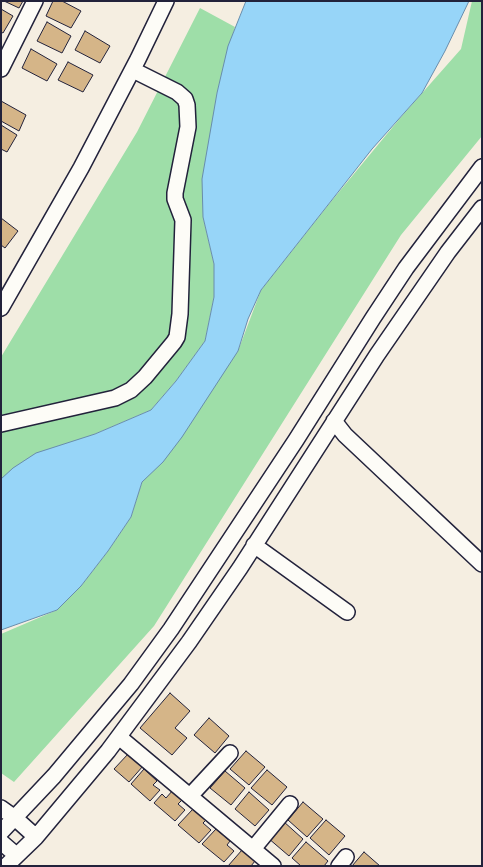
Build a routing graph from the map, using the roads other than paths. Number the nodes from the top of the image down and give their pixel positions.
1 (35, 1) edge
2 (166, 1) edge
3 (1, 69) edge
4 (133, 70) junction
5 (482, 167) edge
6 (482, 208) edge
7 (1, 308) edge
8 (334, 421) junction
9 (1, 424) edge
10 (254, 545) junction
11 (482, 564) edge
12 (347, 612) dead end
13 (119, 737) junction
14 (230, 753) dead end
15 (190, 796) junction
16 (290, 804) dead end
17 (1, 808) edge
18 (15, 818) junction
19 (1, 832) edge
20 (36, 837) junction
21 (1, 842) edge
22 (252, 849) junction
23 (11, 861) edge
24 (273, 866) edge

1 - 3 street
2 - 4 street
4 - 7 street
4 - 9 street
5 - 18 street
6 - 8 street
8 - 10 street
8 - 11 street
10 - 12 street
10 - 13 street
13 - 15 street
13 - 20 street
14 - 15 street
15 - 22 street
16 - 22 street
17 - 18 street
18 - 19 street
18 - 20 street
20 - 23 street
21 - 23 street
22 - 24 street

